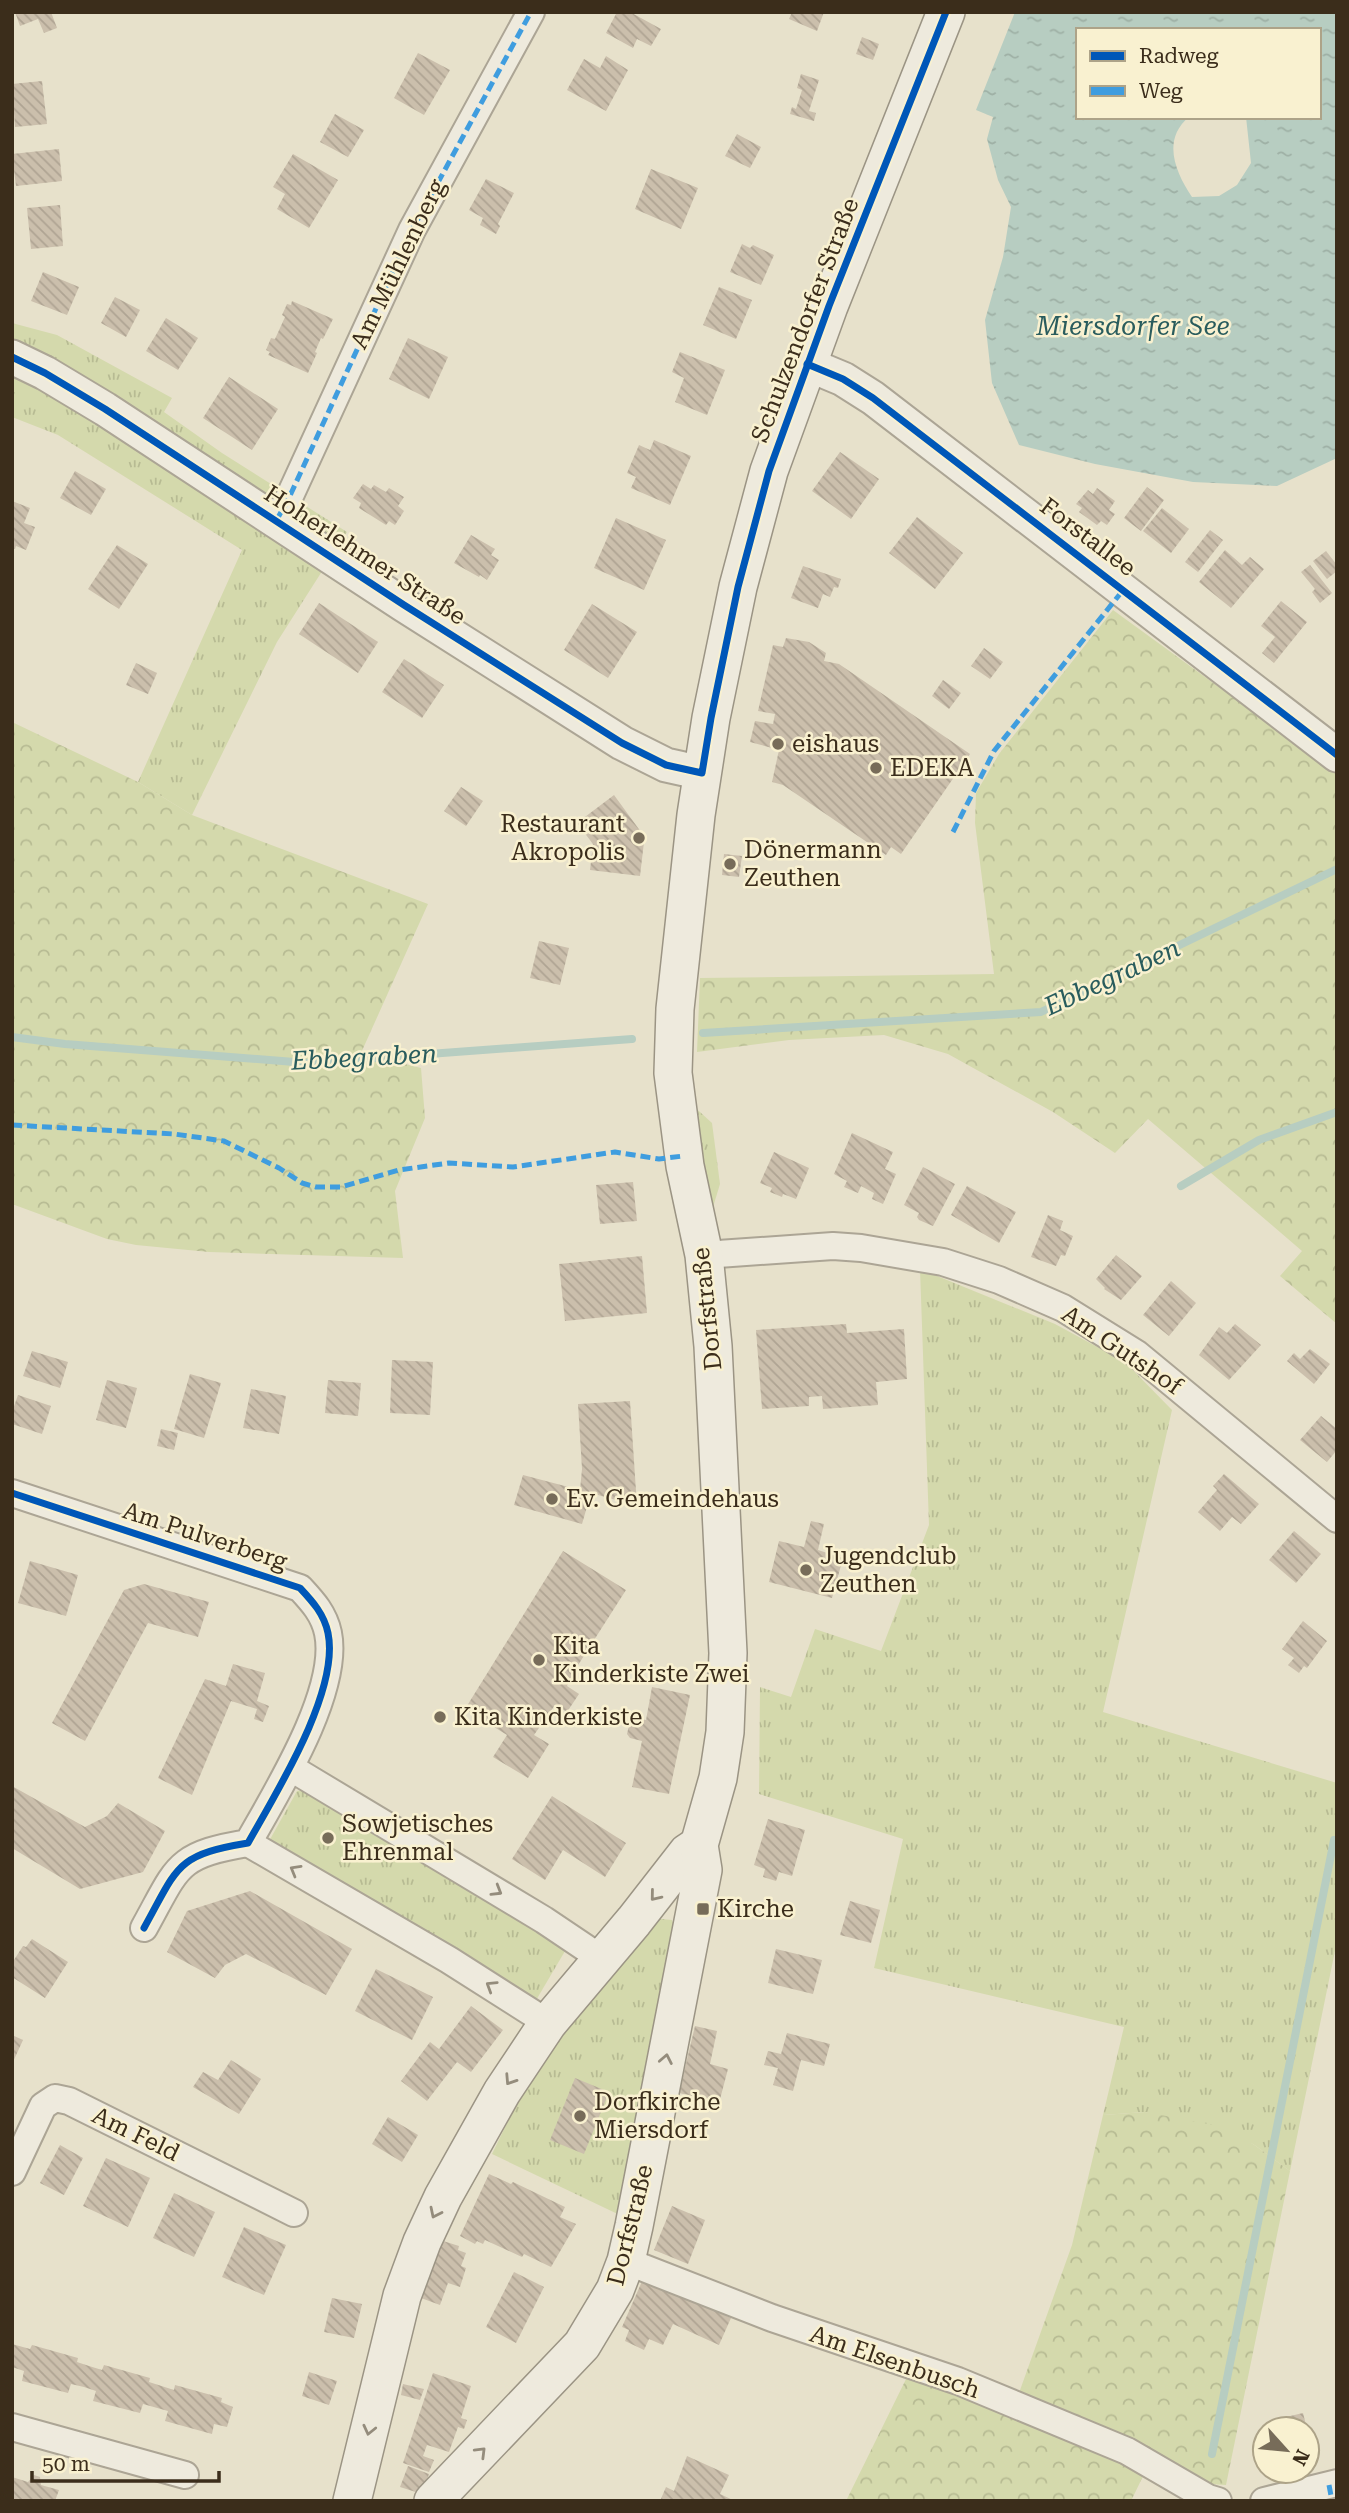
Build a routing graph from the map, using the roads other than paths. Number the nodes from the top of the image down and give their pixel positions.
1 (531, 12) edge
2 (946, 12) edge
3 (12, 357) edge
4 (807, 364) junction
5 (276, 521) junction
6 (1333, 745) edge
7 (702, 773) junction
8 (704, 1255) junction
9 (12, 1493) edge
10 (1337, 1519) edge
11 (291, 1768) junction
12 (248, 1843) junction
13 (699, 1845) junction
14 (144, 1928) dead end
15 (602, 1959) junction
16 (548, 2023) junction
17 (12, 2172) edge
18 (294, 2213) dead end
19 (626, 2261) junction
20 (12, 2427) edge
21 (185, 2475) dead end
22 (1337, 2483) edge
23 (352, 2501) edge
24 (433, 2501) edge
25 (1219, 2501) edge
26 (1264, 2501) edge

1 - 5 street, Am Mühlenberg
2 - 4 main road, Schulzendorfer Straße
3 - 5 street, Hoherlehmer Straße
4 - 6 street, Forstallee
4 - 7 main road, Schulzendorfer Straße
5 - 7 street, Hoherlehmer Straße
7 - 8 main road, Dorfstraße
8 - 10 street, Am Gutshof
8 - 13 main road, Dorfstraße
9 - 11 street, Am Pulverberg
11 - 12 street, Am Pulverberg
11 -> 15 street
12 - 14 street
16 -> 12 street
13 -> 15 main road, Dorfstraße
19 -> 13 main road, Dorfstraße
15 - 16 main road, Dorfstraße
16 -> 23 main road, Dorfstraße
17 - 18 street, Am Feld
24 -> 19 main road, Dorfstraße
19 - 25 street, Am Elsenbusch
20 - 21 street
22 - 26 street

